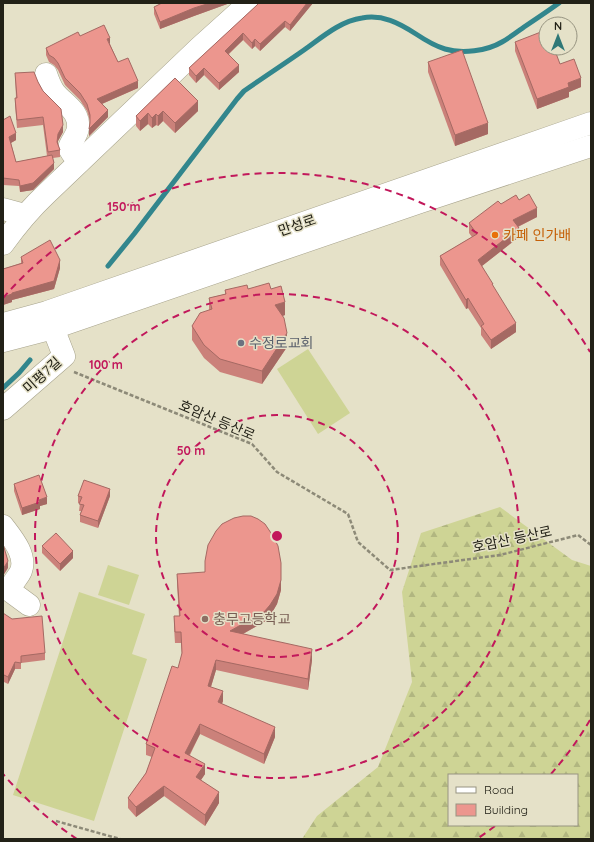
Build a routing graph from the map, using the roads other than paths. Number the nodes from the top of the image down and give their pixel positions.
1 (249, 3) edge
2 (46, 74) dead end
3 (591, 123) edge
4 (591, 146) edge
5 (79, 162) junction
6 (3, 209) edge
7 (25, 215) junction
8 (3, 244) edge
9 (50, 320) junction
10 (3, 324) edge
11 (3, 341) edge
12 (3, 409) edge
13 (3, 526) edge
14 (29, 605) dead end

1 - 5 street
2 - 5 street
3 - 9 street, 만성로
4 - 9 street, 만성로
5 - 7 street
6 - 7 street
7 - 8 street
9 - 10 street, 만성로
9 - 11 street, 만성로
9 - 12 street, 미평7길
13 - 14 street

